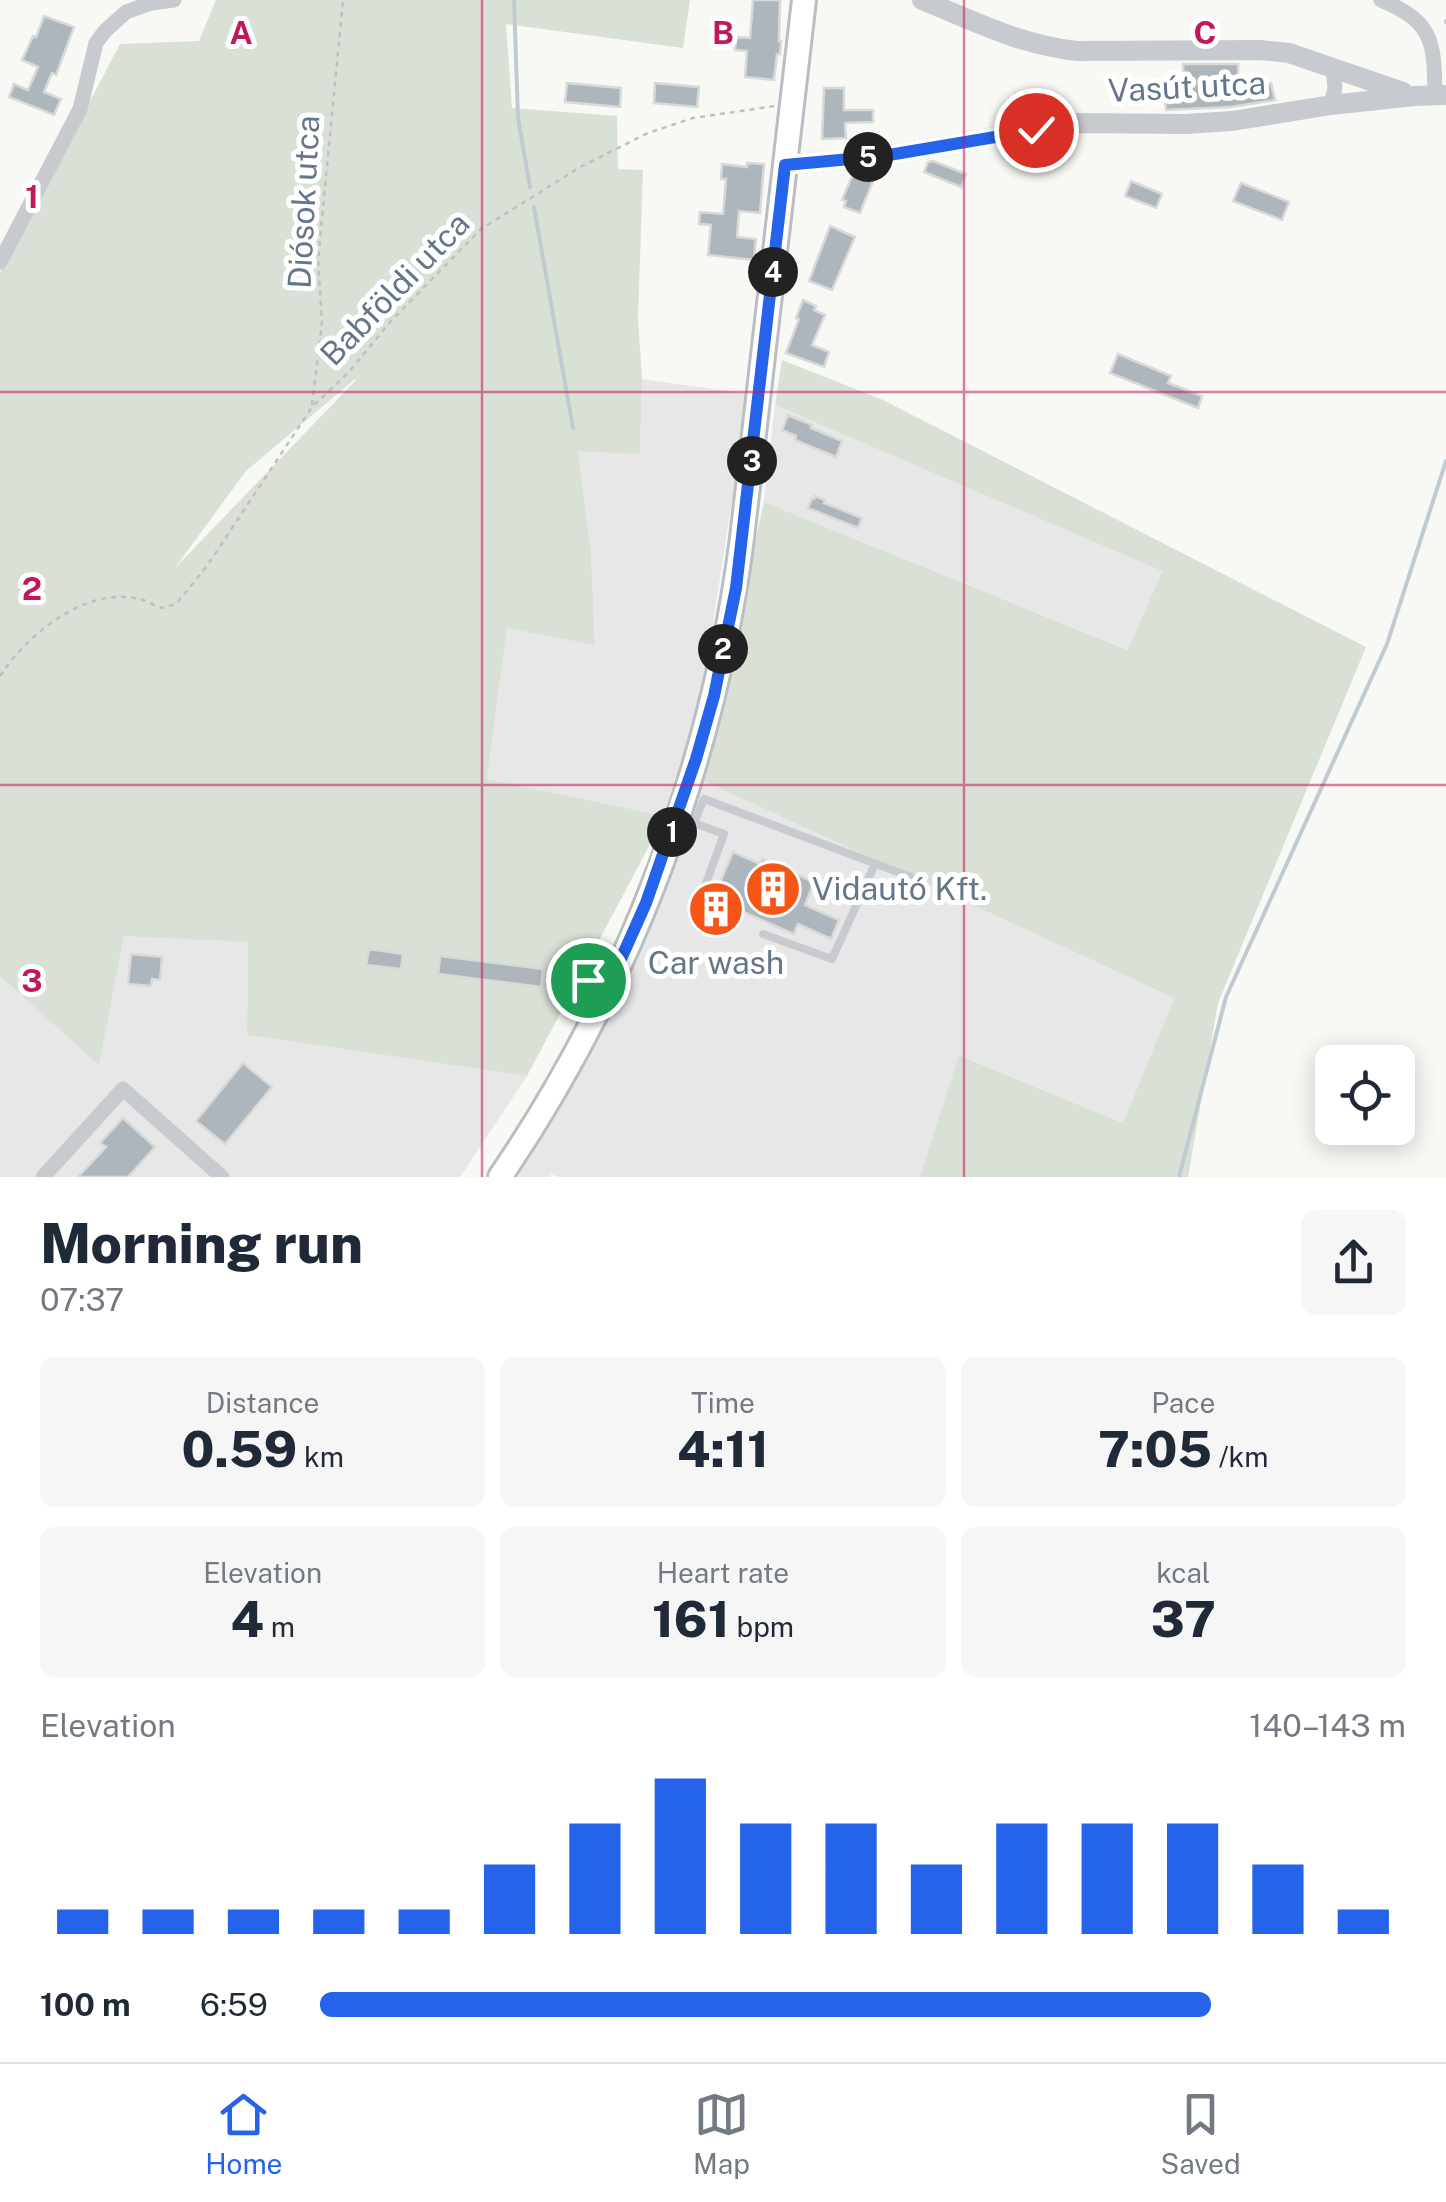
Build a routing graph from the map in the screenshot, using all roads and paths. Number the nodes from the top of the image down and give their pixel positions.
1 (174, 0) edge
2 (343, 0) edge
3 (804, 0) edge
4 (922, 0) edge
5 (1381, 0) edge
6 (1333, 69) junction
7 (1432, 95) edge
8 (1331, 104) junction
9 (791, 106) junction
10 (785, 165) junction
11 (0, 262) edge
12 (312, 407) junction
13 (0, 676) edge
14 (685, 820) junction
15 (876, 864) junction
16 (916, 879) dead end
17 (694, 916) dead end
18 (763, 934) dead end
19 (608, 988) junction
20 (570, 1001) dead end
21 (43, 1177) edge
22 (222, 1177) edge
23 (500, 1177) edge

1 - 11 street
2 - 12 path, Diósok utca
3 - 9 main road
4 - 6 street
5 - 7 street
6 - 7 street
6 - 8 street
7 - 8 street, Vasút utca
8 - 10 street, Vasút utca
9 - 10 main road
9 - 12 path, Babföldi utca
10 - 14 main road
12 - 13 path, Babföldi utca
14 - 15 lane
14 - 17 lane
14 - 19 main road
15 - 16 lane
15 - 18 lane
19 - 20 lane
19 - 23 main road
21 - 22 street

